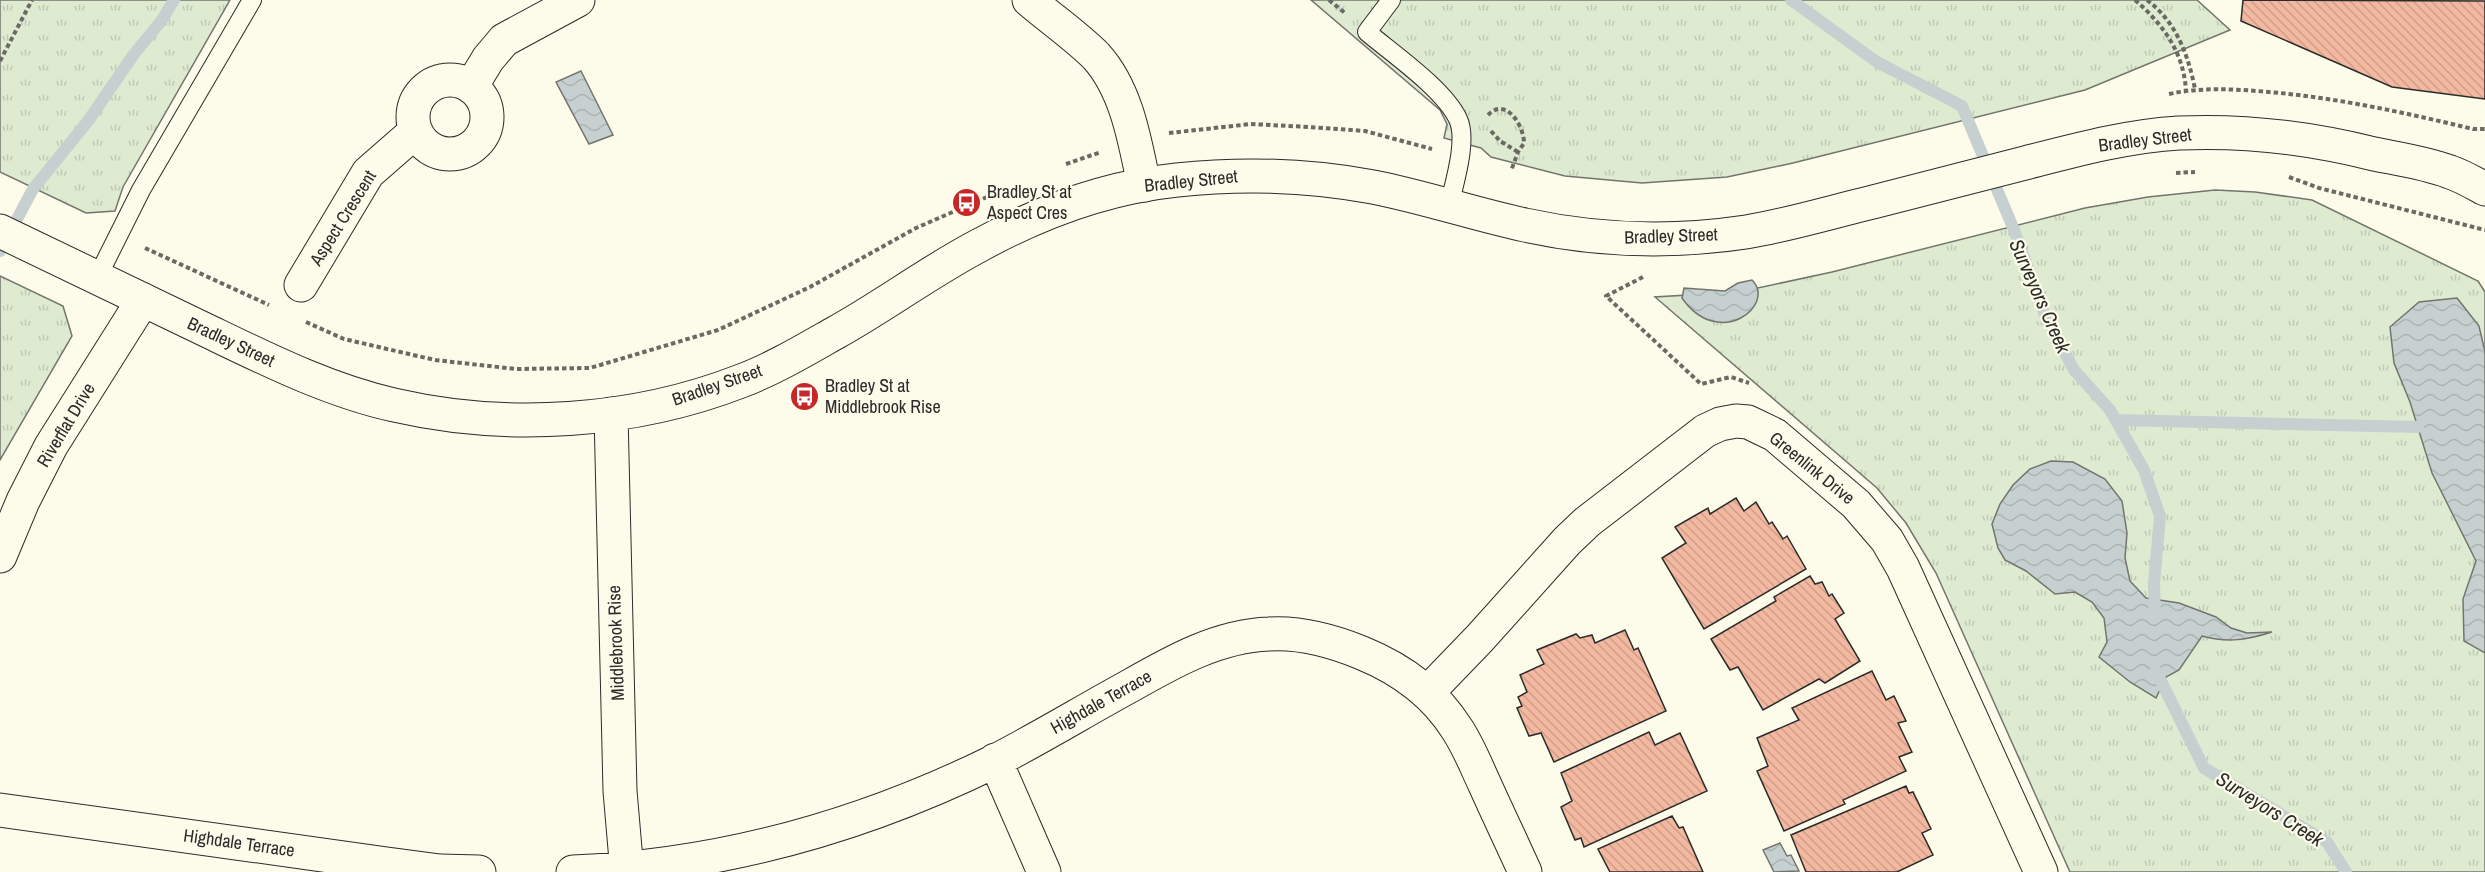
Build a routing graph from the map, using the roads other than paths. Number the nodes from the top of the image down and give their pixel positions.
1 (252, 0) edge
2 (578, 0) edge
3 (1029, 0) edge
4 (1391, 0) edge
5 (471, 87) junction
6 (416, 131) junction
7 (2485, 168) edge
8 (2451, 172) junction
9 (1144, 185) junction
10 (2485, 189) edge
11 (1449, 206) junction
12 (0, 231) edge
13 (85, 272) junction
14 (301, 285) dead end
15 (142, 300) junction
16 (611, 414) junction
17 (0, 556) edge
18 (1427, 693) junction
19 (995, 760) junction
20 (0, 810) edge
21 (627, 871) edge
22 (478, 872) edge
23 (573, 872) edge
24 (1044, 872) edge
25 (1525, 872) edge
26 (2041, 872) edge

1 - 13 lane
2 - 5 street
3 - 9 street
4 - 11 lane
5 - 6 street
5 - 6 street
6 - 14 street, Aspect Crescent
7 - 8 street, Bradley Street
8 - 10 street, Bradley Street
8 - 11 street, Bradley Street
9 - 11 street, Bradley Street
9 - 16 street, Bradley Street
12 - 13 street, Bradley Street
13 - 15 street, Bradley Street
15 - 16 street, Bradley Street
15 - 17 street, Riverflat Drive
16 - 21 street, Middlebrook Rise
18 - 19 street, Highdale Terrace
18 - 25 street, Highdale Terrace
18 - 26 street, Greenlink Drive
19 - 21 street, Highdale Terrace
19 - 24 street
20 - 22 street, Highdale Terrace
21 - 23 street, Highdale Terrace

